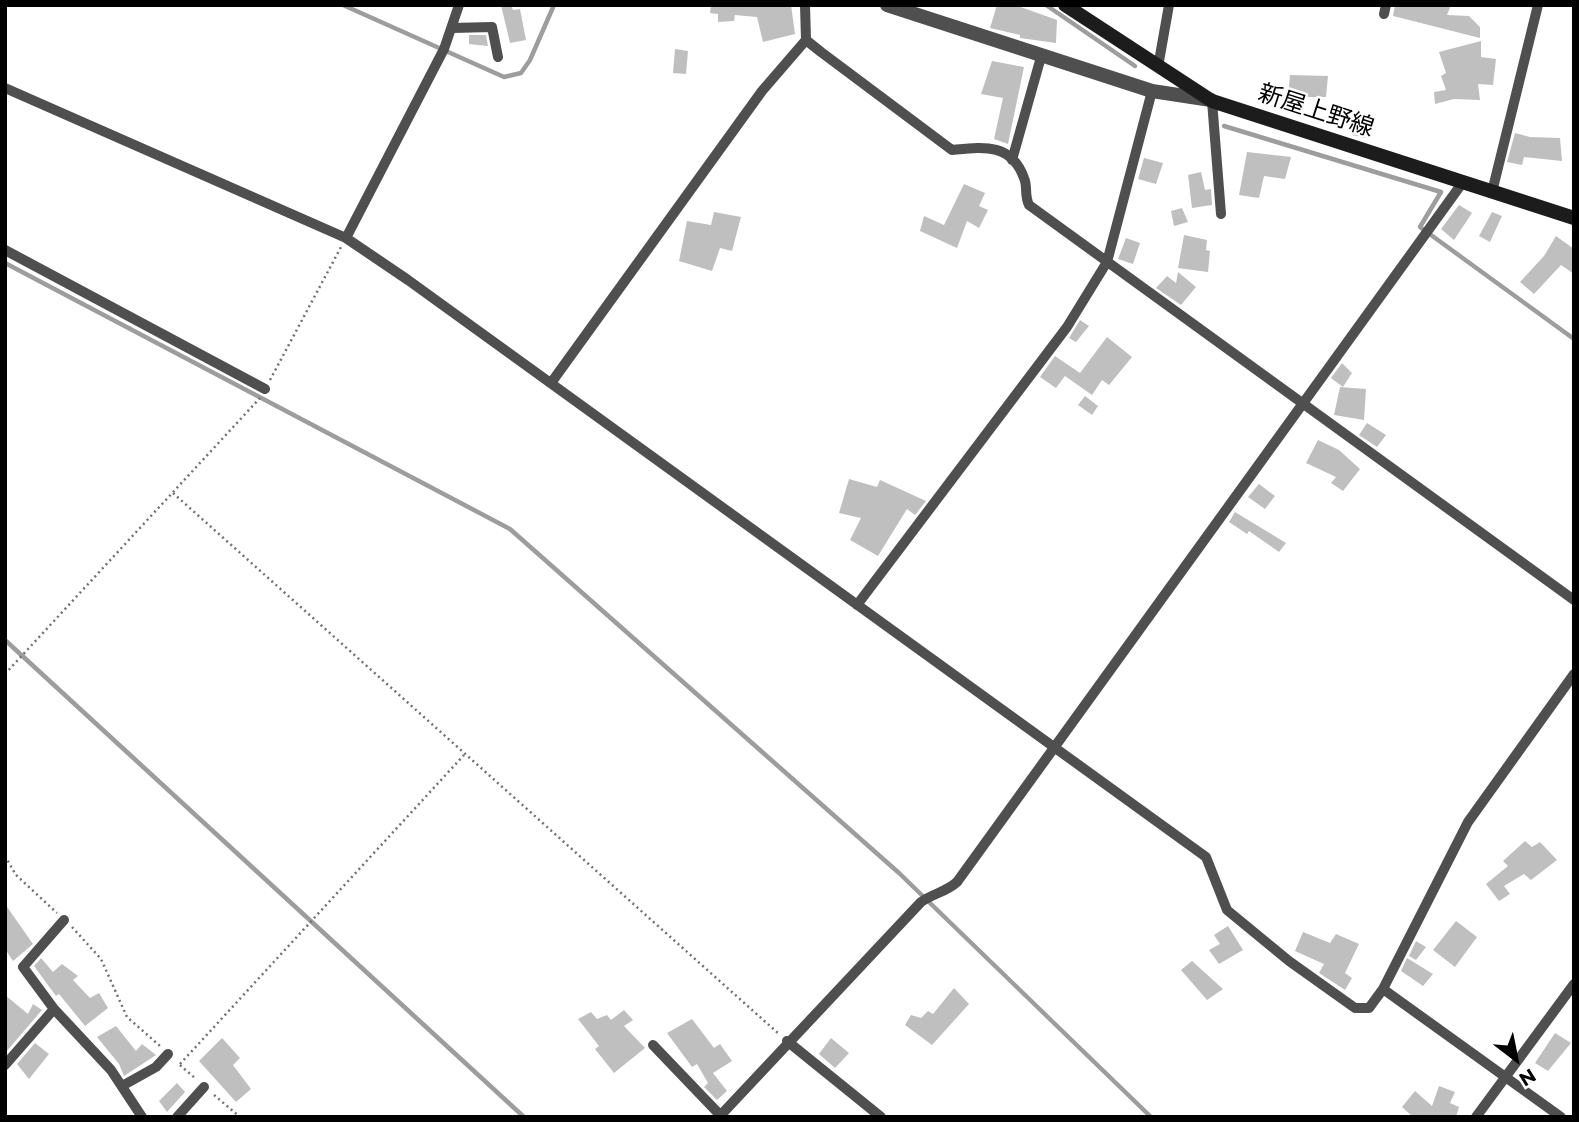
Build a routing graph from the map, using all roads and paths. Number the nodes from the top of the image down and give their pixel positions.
1 (459, 5) edge
2 (805, 5) edge
3 (887, 5) edge
4 (1065, 5) edge
5 (1169, 5) edge
6 (1534, 6) edge
7 (452, 28) junction
8 (806, 40) junction
9 (498, 57) dead end
10 (1041, 57) junction
11 (1158, 67) junction
12 (5, 88) edge
13 (1152, 91) junction
14 (1212, 101) junction
15 (1012, 160) junction
16 (1463, 182) junction
17 (1492, 192) junction
18 (1221, 214) dead end
19 (1574, 218) edge
20 (346, 238) junction
21 (5, 250) edge
22 (1107, 262) junction
23 (551, 383) junction
24 (265, 389) junction
25 (1304, 404) junction
26 (173, 493) junction
27 (1574, 600) edge
28 (857, 606) junction
29 (5, 674) edge
30 (1574, 674) edge
31 (1053, 749) junction
32 (464, 755) junction
33 (5, 856) edge
34 (64, 920) junction
35 (1574, 984) edge
36 (1383, 989) junction
37 (54, 1009) junction
38 (787, 1041) junction
39 (653, 1045) dead end
40 (168, 1054) junction
41 (180, 1064) junction
42 (5, 1065) edge
43 (1507, 1077) junction
44 (122, 1086) junction
45 (204, 1087) junction
46 (720, 1116) edge
47 (142, 1117) edge
48 (177, 1117) edge
49 (240, 1117) edge
50 (881, 1117) edge
51 (1476, 1117) edge
52 (1561, 1117) edge

1 - 7 street
2 - 8 street
3 - 10 street
4 - 11 main road, 新屋上野線
5 - 11 street
6 - 17 street
7 - 9 street
7 - 20 street
8 - 15 street
8 - 23 street
10 - 13 street
10 - 15 street
11 - 14 main road, 新屋上野線
12 - 20 street
13 - 14 street
13 - 22 street
14 - 16 main road, 新屋上野線
14 - 18 street
15 - 22 street
16 - 17 main road, 新屋上野線
16 - 25 street
17 - 19 main road, 新屋上野線
20 - 23 street
20 - 24 path
21 - 24 street
22 - 25 street
22 - 28 street
23 - 28 street
24 - 26 path
25 - 27 street
25 - 31 street
26 - 29 path
26 - 32 path
28 - 31 street
30 - 36 street
31 - 36 street
31 - 38 street
32 - 38 path
32 - 41 path
33 - 34 path
34 - 37 street
34 - 40 path
35 - 43 street
36 - 43 street
37 - 42 street
37 - 44 street
38 - 46 street
38 - 50 street
39 - 46 street
40 - 41 path
40 - 44 street
41 - 45 path
43 - 51 street
43 - 52 street
44 - 47 street
45 - 48 street
45 - 49 path

